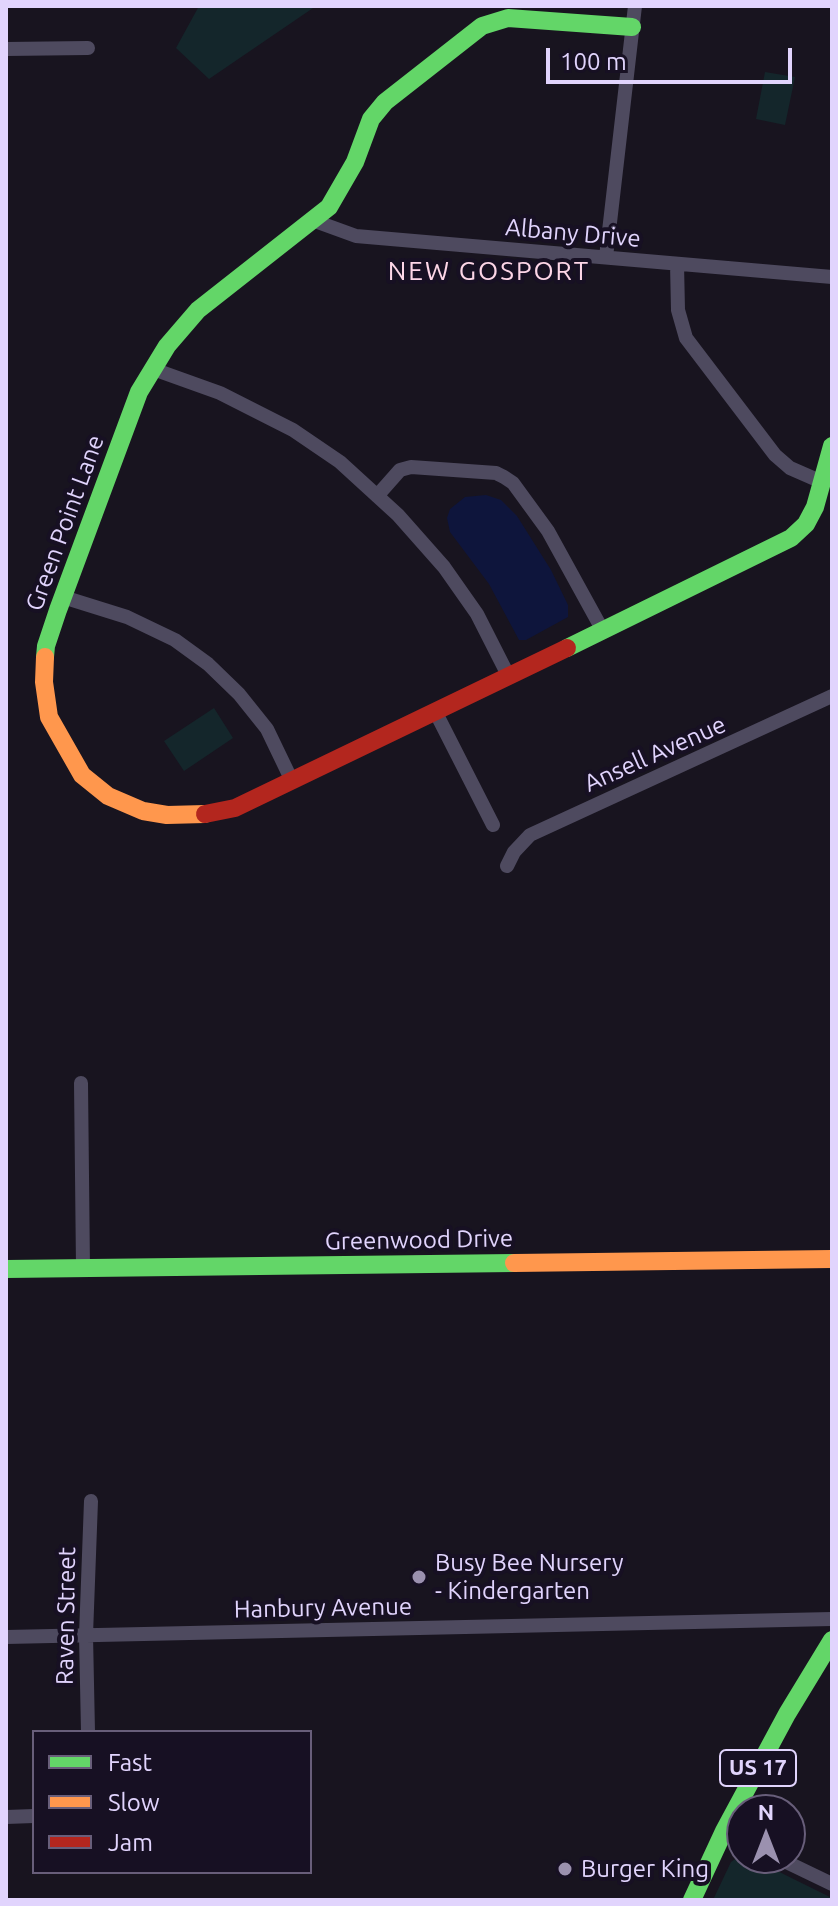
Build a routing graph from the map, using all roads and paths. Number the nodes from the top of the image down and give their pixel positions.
1 (635, 6) edge
2 (632, 27) junction
3 (88, 48) dead end
4 (6, 49) edge
5 (312, 220) junction
6 (606, 257) junction
7 (677, 264) junction
8 (832, 277) edge
9 (153, 369) junction
10 (832, 446) edge
11 (822, 482) junction
12 (377, 496) junction
13 (63, 597) junction
14 (603, 631) junction
15 (509, 677) junction
16 (832, 696) edge
17 (436, 713) junction
18 (292, 781) junction
19 (493, 825) dead end
20 (507, 866) dead end
21 (81, 1083) dead end
22 (832, 1259) edge
23 (83, 1268) junction
24 (6, 1269) edge
25 (91, 1501) dead end
26 (832, 1619) edge
27 (86, 1635) junction
28 (6, 1637) edge
29 (832, 1640) edge
30 (88, 1730) edge
31 (32, 1816) edge
32 (6, 1817) edge
33 (724, 1831) joint
34 (806, 1871) edge
35 (832, 1884) edge
36 (692, 1900) edge

1 - 2 street
2 - 5 street, Green Point Lane
2 - 6 street
3 - 4 street
5 - 6 street, Albany Drive
5 - 9 street, Green Point Lane
6 - 7 street, Albany Drive
7 - 8 street, Albany Drive
7 - 11 street
9 - 12 street
9 - 13 street, Green Point Lane
10 - 11 street, Green Point Lane
11 - 14 street, Green Point Lane
12 - 14 street
12 - 15 street
13 - 18 street
13 - 18 street, Green Point Lane
14 - 15 street, Green Point Lane
15 - 17 street, Green Point Lane
16 - 20 street, Ansell Avenue
17 - 18 street, Green Point Lane
17 - 19 street
21 - 23 street
22 - 23 street, Greenwood Drive
23 - 24 street, Greenwood Drive
25 - 27 street, Raven Street
26 - 27 street, Hanbury Avenue
27 - 28 street, Hanbury Avenue
27 - 30 street, Raven Street
29 - 33 street, US 17
31 - 32 street
33 - 36 street, US 17
34 - 35 street

